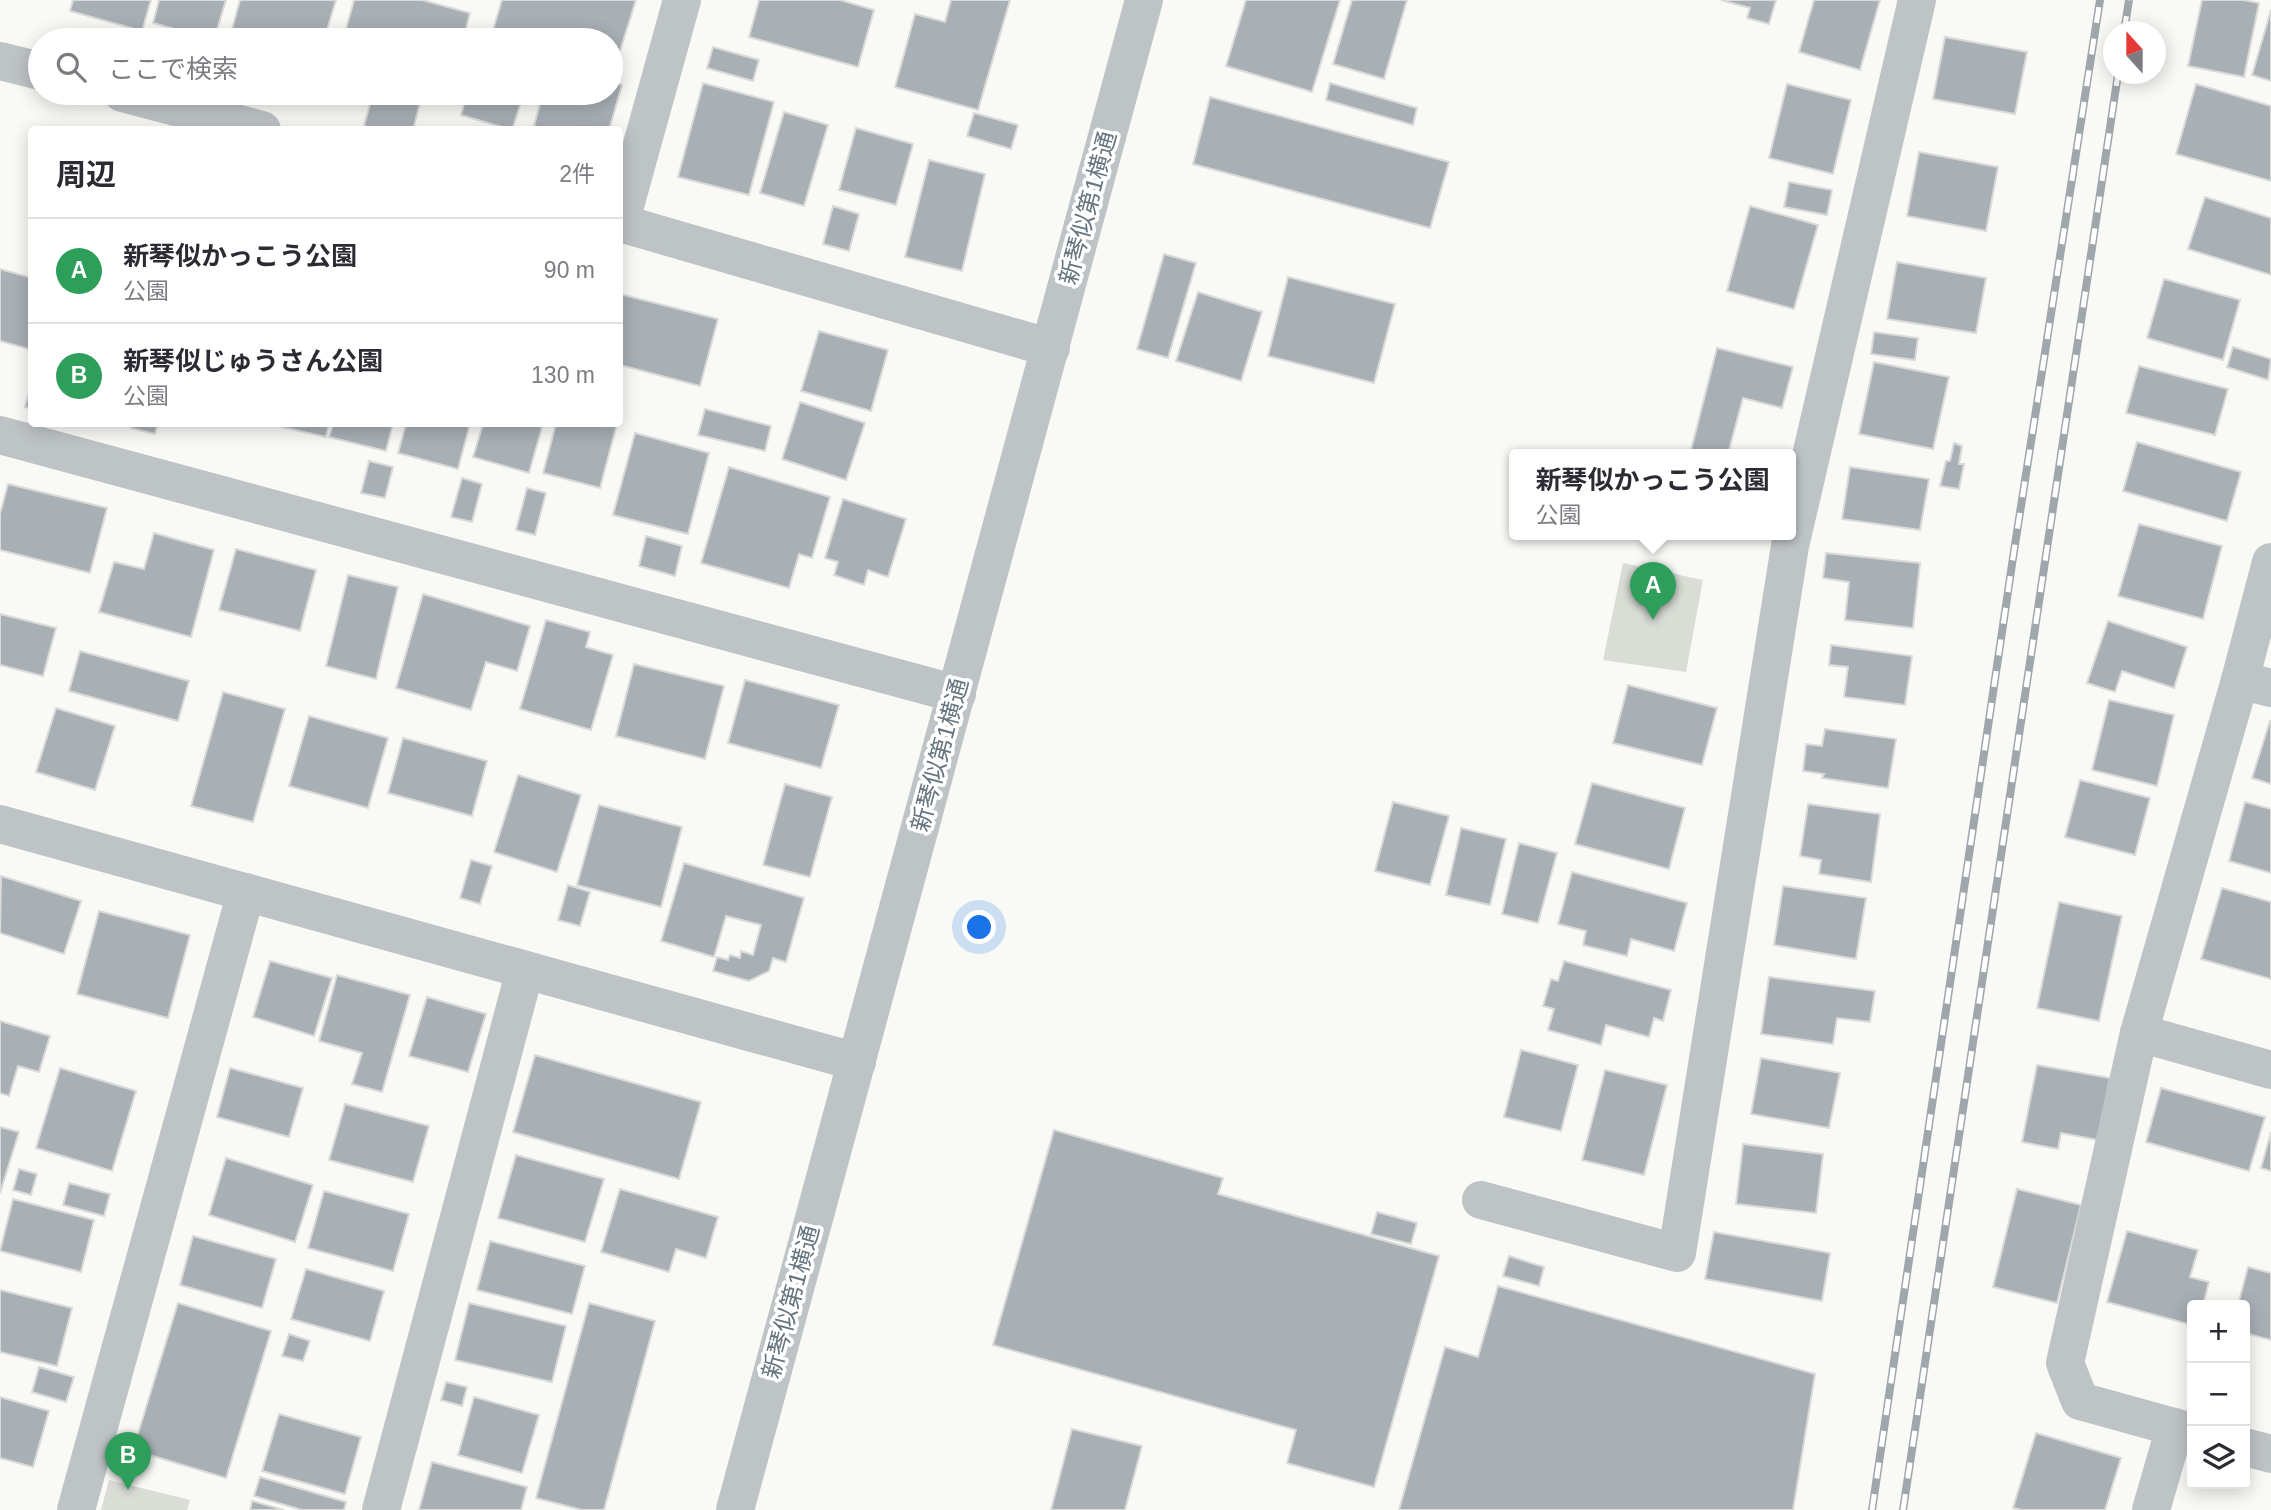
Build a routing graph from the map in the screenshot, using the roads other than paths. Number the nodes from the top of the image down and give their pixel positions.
1 (682, 0) edge
2 (1144, 0) edge
3 (1917, 0) edge
4 (0, 61) edge
5 (28, 68) edge
6 (167, 105) edge
7 (247, 126) edge
8 (623, 213) edge
9 (623, 225) edge
10 (1051, 348) junction
11 (0, 435) edge
12 (1796, 520) edge
13 (1791, 540) edge
14 (2271, 562) edge
15 (2256, 684) edge
16 (957, 694) junction
17 (0, 824) edge
18 (246, 892) junction
19 (525, 970) junction
20 (2139, 1033) junction
21 (857, 1062) junction
22 (2271, 1070) edge
23 (1481, 1200) dead end
24 (2183, 1430) edge
25 (2250, 1448) edge
26 (2271, 1454) edge
27 (76, 1510) edge
28 (381, 1510) edge
29 (735, 1510) edge
30 (2151, 1510) edge

1 - 8 street
2 - 10 street, 新琴似第1横通
3 - 12 street
4 - 5 street
6 - 7 street
9 - 10 street
10 - 16 street, 新琴似第1横通
11 - 16 street
13 - 23 street
14 - 15 street
15 - 20 street
16 - 21 street, 新琴似第1横通
17 - 18 street
18 - 19 street
18 - 27 street
19 - 21 street
19 - 28 street
20 - 22 street
20 - 24 street
21 - 29 street, 新琴似第1横通
24 - 30 street
25 - 26 street

